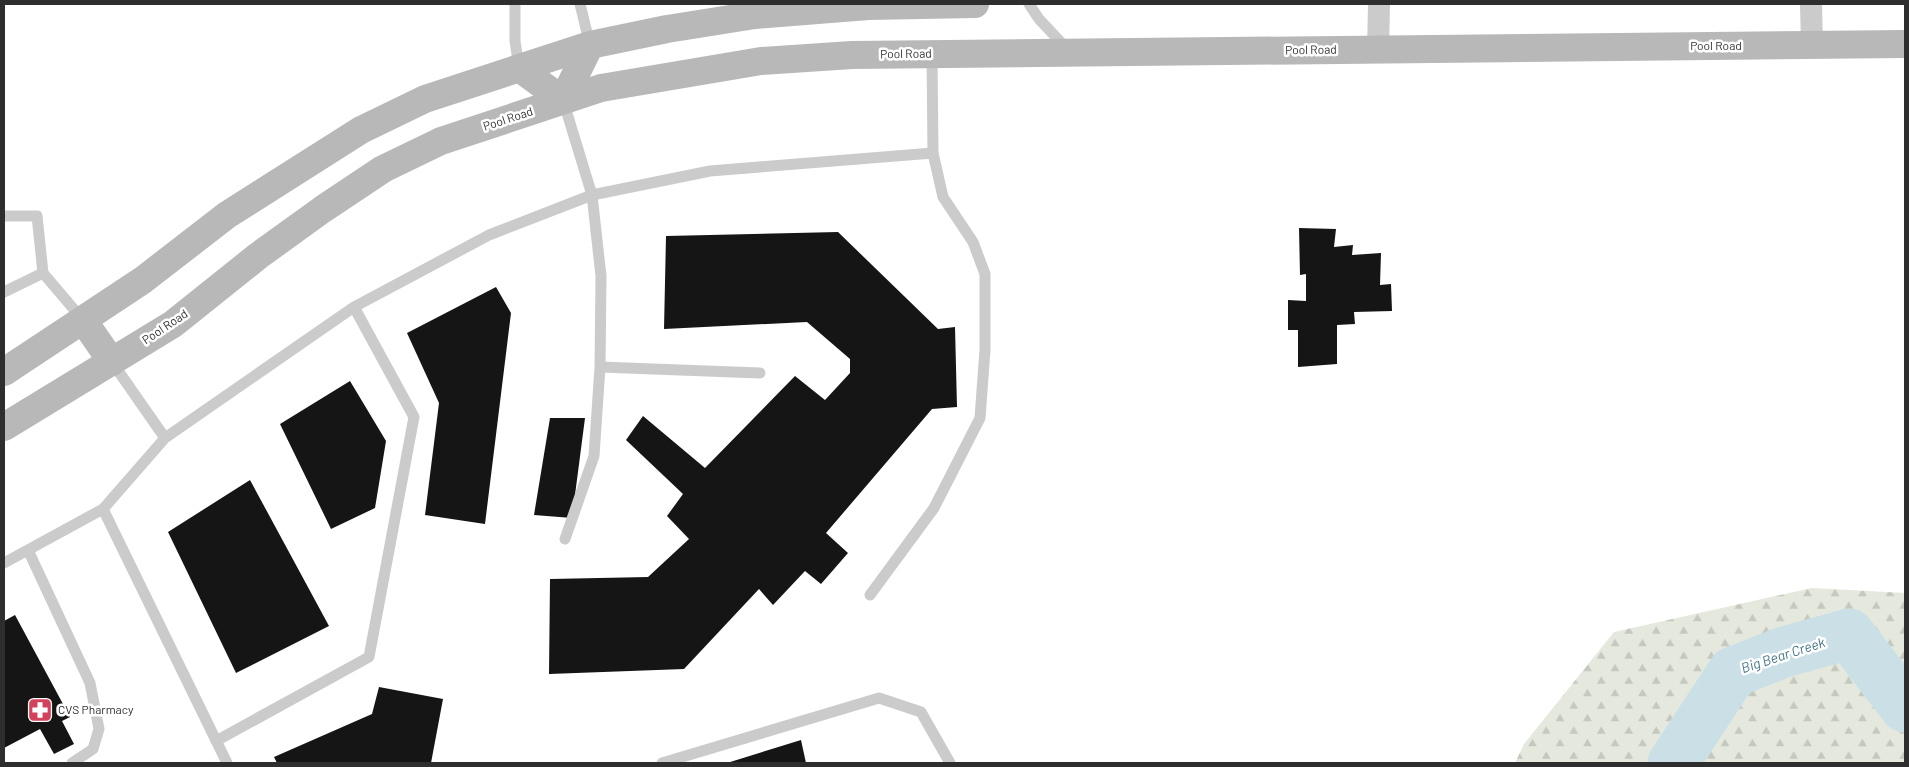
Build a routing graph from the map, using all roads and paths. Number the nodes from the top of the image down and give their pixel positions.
1 (516, 4) edge
2 (580, 4) edge
3 (975, 4) edge
4 (1029, 4) edge
5 (1379, 4) edge
6 (1811, 4) edge
7 (1905, 44) edge
8 (590, 45) junction
9 (1812, 46) junction
10 (1378, 50) junction
11 (1071, 52) junction
12 (932, 54) junction
13 (519, 68) junction
14 (564, 100) junction
15 (933, 153) junction
16 (592, 195) junction
17 (4, 216) edge
18 (43, 273) junction
19 (4, 292) edge
20 (354, 306) junction
21 (83, 320) junction
22 (112, 362) junction
23 (600, 367) junction
24 (4, 372) edge
25 (760, 373) dead end
26 (4, 427) edge
27 (165, 438) junction
28 (103, 509) junction
29 (564, 539) dead end
30 (28, 550) junction
31 (4, 563) edge
32 (870, 595) dead end
33 (216, 741) junction
34 (72, 763) edge
35 (227, 763) edge
36 (662, 763) edge
37 (950, 763) edge

1 - 13 lane
2 - 8 lane
3 - 8 main road
4 - 11 lane
5 - 10 street
6 - 9 street
7 - 9 main road, Pool Road
8 - 13 main road
8 - 14 main road
9 - 10 main road, Pool Road
10 - 11 main road, Pool Road
11 - 12 main road, Pool Road
12 - 14 main road, Pool Road
12 - 15 lane
13 - 14 main road
13 - 21 main road
14 - 16 lane
14 - 22 main road, Pool Road
15 - 16 lane
15 - 32 lane
16 - 20 lane
16 - 23 lane
17 - 18 lane
18 - 19 lane
18 - 21 lane
20 - 27 lane
20 - 33 lane
21 - 22 main road
21 - 24 main road
22 - 26 main road, Pool Road
22 - 27 lane
23 - 25 lane
23 - 29 lane
27 - 28 lane
28 - 30 lane
28 - 33 lane
30 - 31 lane
30 - 34 lane
33 - 35 lane
36 - 37 lane

